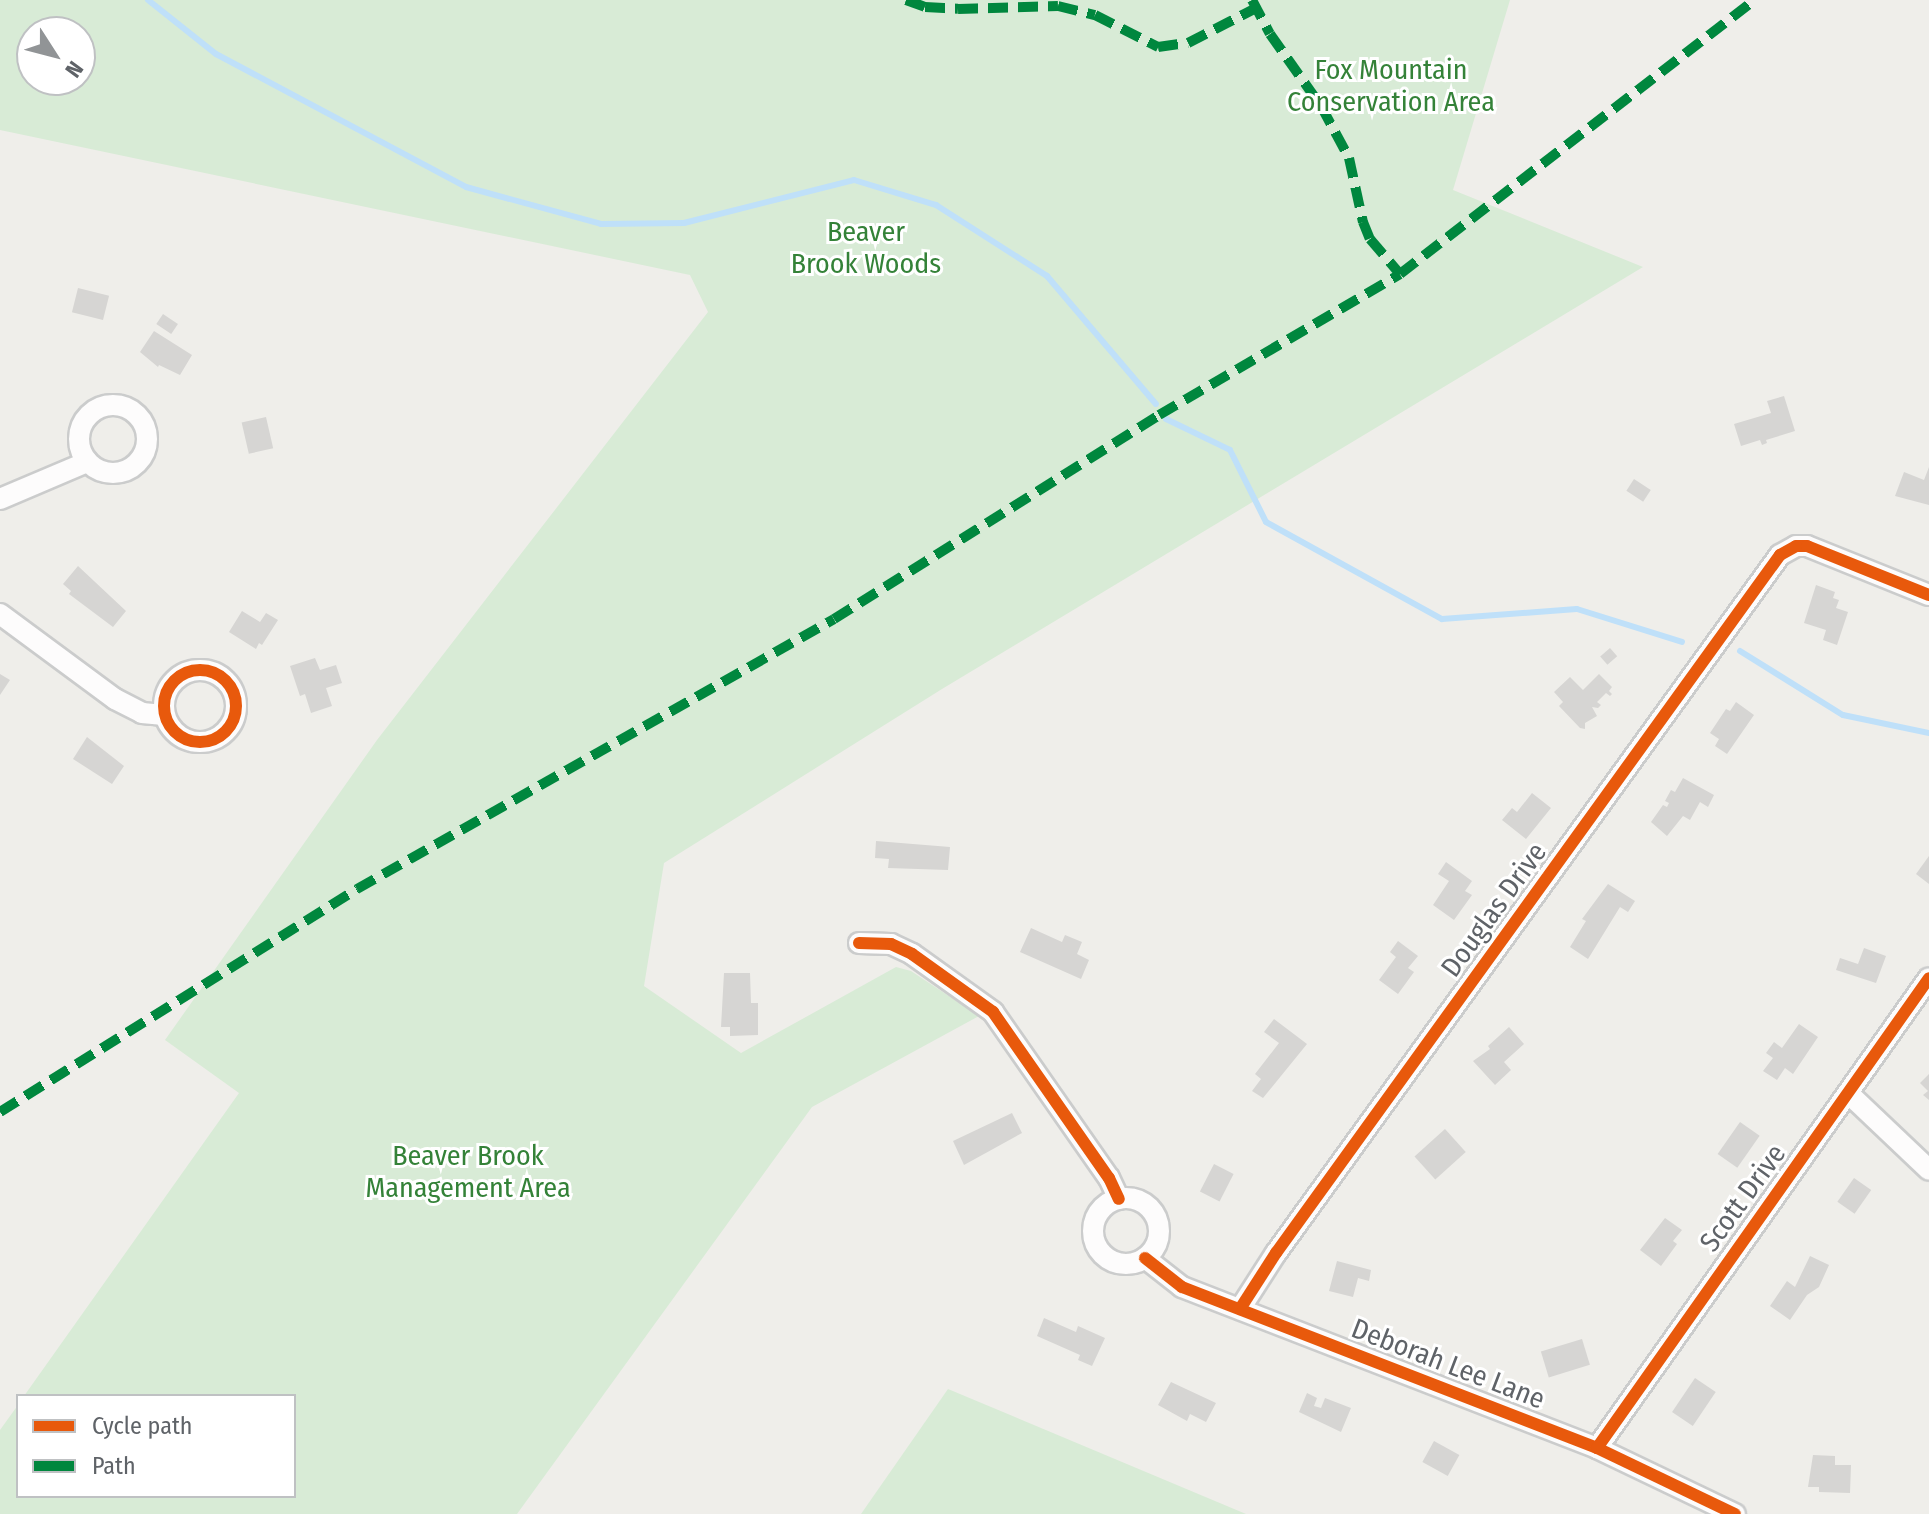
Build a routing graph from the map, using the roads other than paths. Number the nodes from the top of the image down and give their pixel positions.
1 (87, 462) dead end
2 (0, 499) edge
3 (1929, 595) edge
4 (0, 614) edge
5 (164, 715) dead end
6 (859, 943) dead end
7 (1929, 978) edge
8 (1849, 1094) junction
9 (1929, 1170) edge
10 (1119, 1199) junction
11 (1145, 1258) junction
12 (1240, 1309) junction
13 (1597, 1448) junction
14 (1735, 1514) edge

1 - 2 street
3 - 12 street, Douglas Drive
4 - 5 street
6 - 10 street
7 - 8 street, Scott Drive
8 - 9 street
8 - 13 street, Scott Drive
10 - 11 street
10 - 11 street
11 - 12 street, Deborah Lee Lane
12 - 13 street, Deborah Lee Lane
13 - 14 street, Deborah Lee Lane

